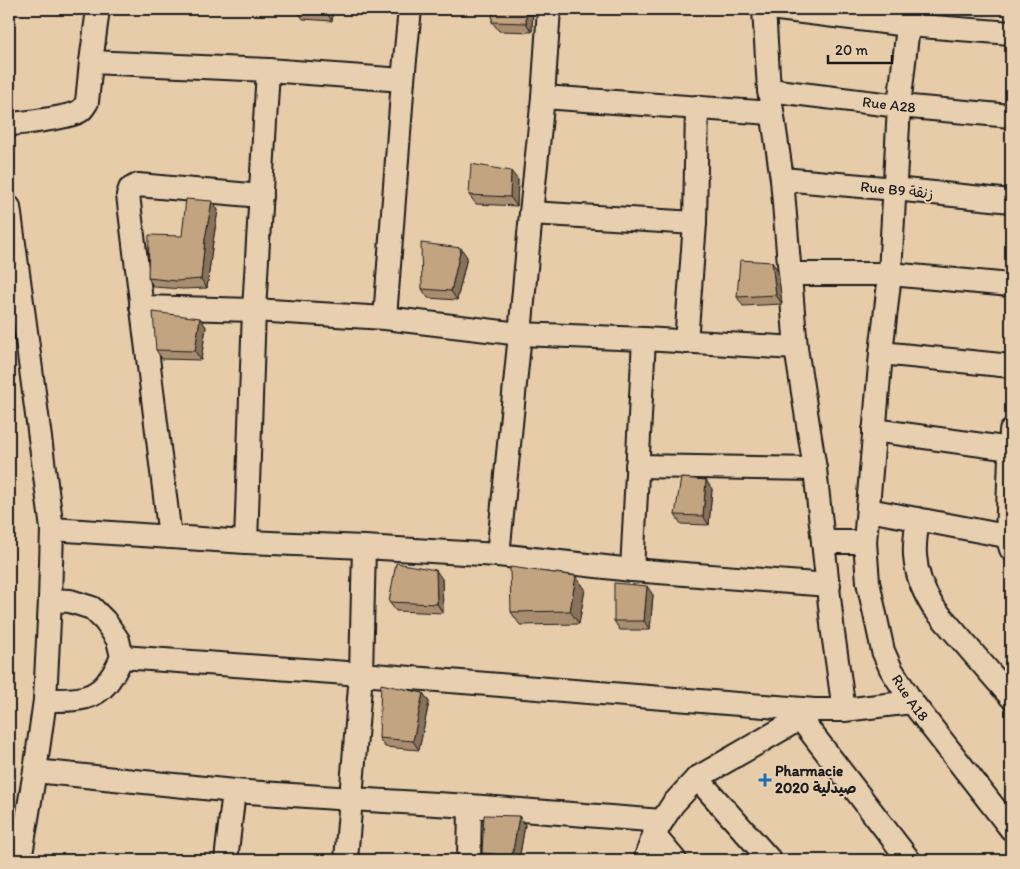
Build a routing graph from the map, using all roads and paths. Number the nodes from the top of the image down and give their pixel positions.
1 (98, 9) edge
2 (410, 9) edge
3 (549, 9) edge
4 (764, 9) edge
5 (778, 9) edge
6 (909, 17) edge
7 (1011, 33) edge
8 (90, 62) junction
9 (268, 70) junction
10 (402, 80) junction
11 (769, 90) junction
12 (544, 97) junction
13 (899, 106) junction
14 (697, 107) junction
15 (772, 113) junction
16 (1011, 116) edge
17 (9, 126) edge
18 (782, 179) junction
19 (895, 189) junction
20 (260, 196) junction
21 (1011, 201) edge
22 (9, 207) edge
23 (531, 213) junction
24 (695, 223) junction
25 (790, 274) junction
26 (890, 274) junction
27 (1011, 285) edge
28 (141, 307) junction
29 (254, 310) junction
30 (385, 318) junction
31 (520, 334) junction
32 (644, 339) junction
33 (686, 342) junction
34 (796, 348) junction
35 (881, 353) junction
36 (1011, 366) edge
37 (874, 430) junction
38 (1011, 443) edge
39 (637, 466) junction
40 (815, 469) junction
41 (868, 510) junction
42 (918, 518) junction
43 (52, 529) junction
44 (170, 537) junction
45 (1010, 541) edge
46 (246, 542) junction
47 (823, 542) junction
48 (865, 542) junction
49 (364, 547) junction
50 (498, 555) junction
51 (632, 570) junction
52 (829, 585) junction
53 (50, 600) junction
54 (122, 657) junction
55 (361, 674) junction
56 (1011, 697) edge
57 (45, 700) junction
58 (912, 702) junction
59 (844, 710) junction
60 (807, 714) junction
61 (35, 771) junction
62 (697, 778) junction
63 (234, 791) junction
64 (351, 799) junction
65 (470, 806) junction
66 (658, 828) junction
67 (1011, 829) edge
68 (20, 860) edge
69 (226, 860) edge
70 (346, 860) edge
71 (469, 860) edge
72 (645, 860) edge
73 (675, 860) edge
74 (770, 860) edge
75 (910, 860) edge

1 - 8 street
2 - 10 street
3 - 12 street
4 - 11 street
5 - 6 street
6 - 7 street
6 - 13 street, Rue A18
8 - 9 street
8 - 17 street
9 - 10 street
9 - 20 street
10 - 30 street
11 - 13 street, Rue A28
11 - 15 street
12 - 14 street
12 - 23 street
13 - 16 street, Rue A28
13 - 19 street, Rue A18
14 - 15 street
14 - 24 street
15 - 18 street
18 - 19 street, Rue B9 زنقة
18 - 25 street
19 - 21 street, Rue B9 زنقة
19 - 26 street, Rue A18
20 - 28 street
20 - 29 street
22 - 43 street
23 - 24 street
23 - 31 street
24 - 33 street
25 - 26 street
25 - 34 street
26 - 27 street
26 - 35 street, Rue A18
28 - 29 street
28 - 44 street
29 - 30 street
29 - 46 street
30 - 31 street
31 - 32 street
31 - 50 street
32 - 33 street
32 - 39 street
33 - 34 street
34 - 40 street
35 - 36 street
35 - 37 street, Rue A18
37 - 38 street
37 - 41 street, Rue A18
38 - 45 street
39 - 40 street
39 - 51 street
40 - 47 street
41 - 42 street
41 - 48 street, Rue A18
42 - 45 street
42 - 56 street
43 - 44 street
43 - 53 street
44 - 46 street
46 - 49 street
47 - 48 street
47 - 52 street
48 - 58 street, Rue A18
49 - 50 street
49 - 55 street
50 - 51 street
51 - 52 street
52 - 59 street
53 - 54 street
53 - 57 street
54 - 55 street
54 - 57 street
55 - 60 street
55 - 64 street
57 - 61 street
58 - 59 street
58 - 67 street, Rue A18
59 - 60 street
60 - 62 street
60 - 75 street
61 - 63 street
61 - 68 street
62 - 66 street
62 - 74 street
63 - 64 street
63 - 69 street
64 - 65 street
64 - 70 street
65 - 66 street
65 - 71 street
66 - 72 street
66 - 73 street

